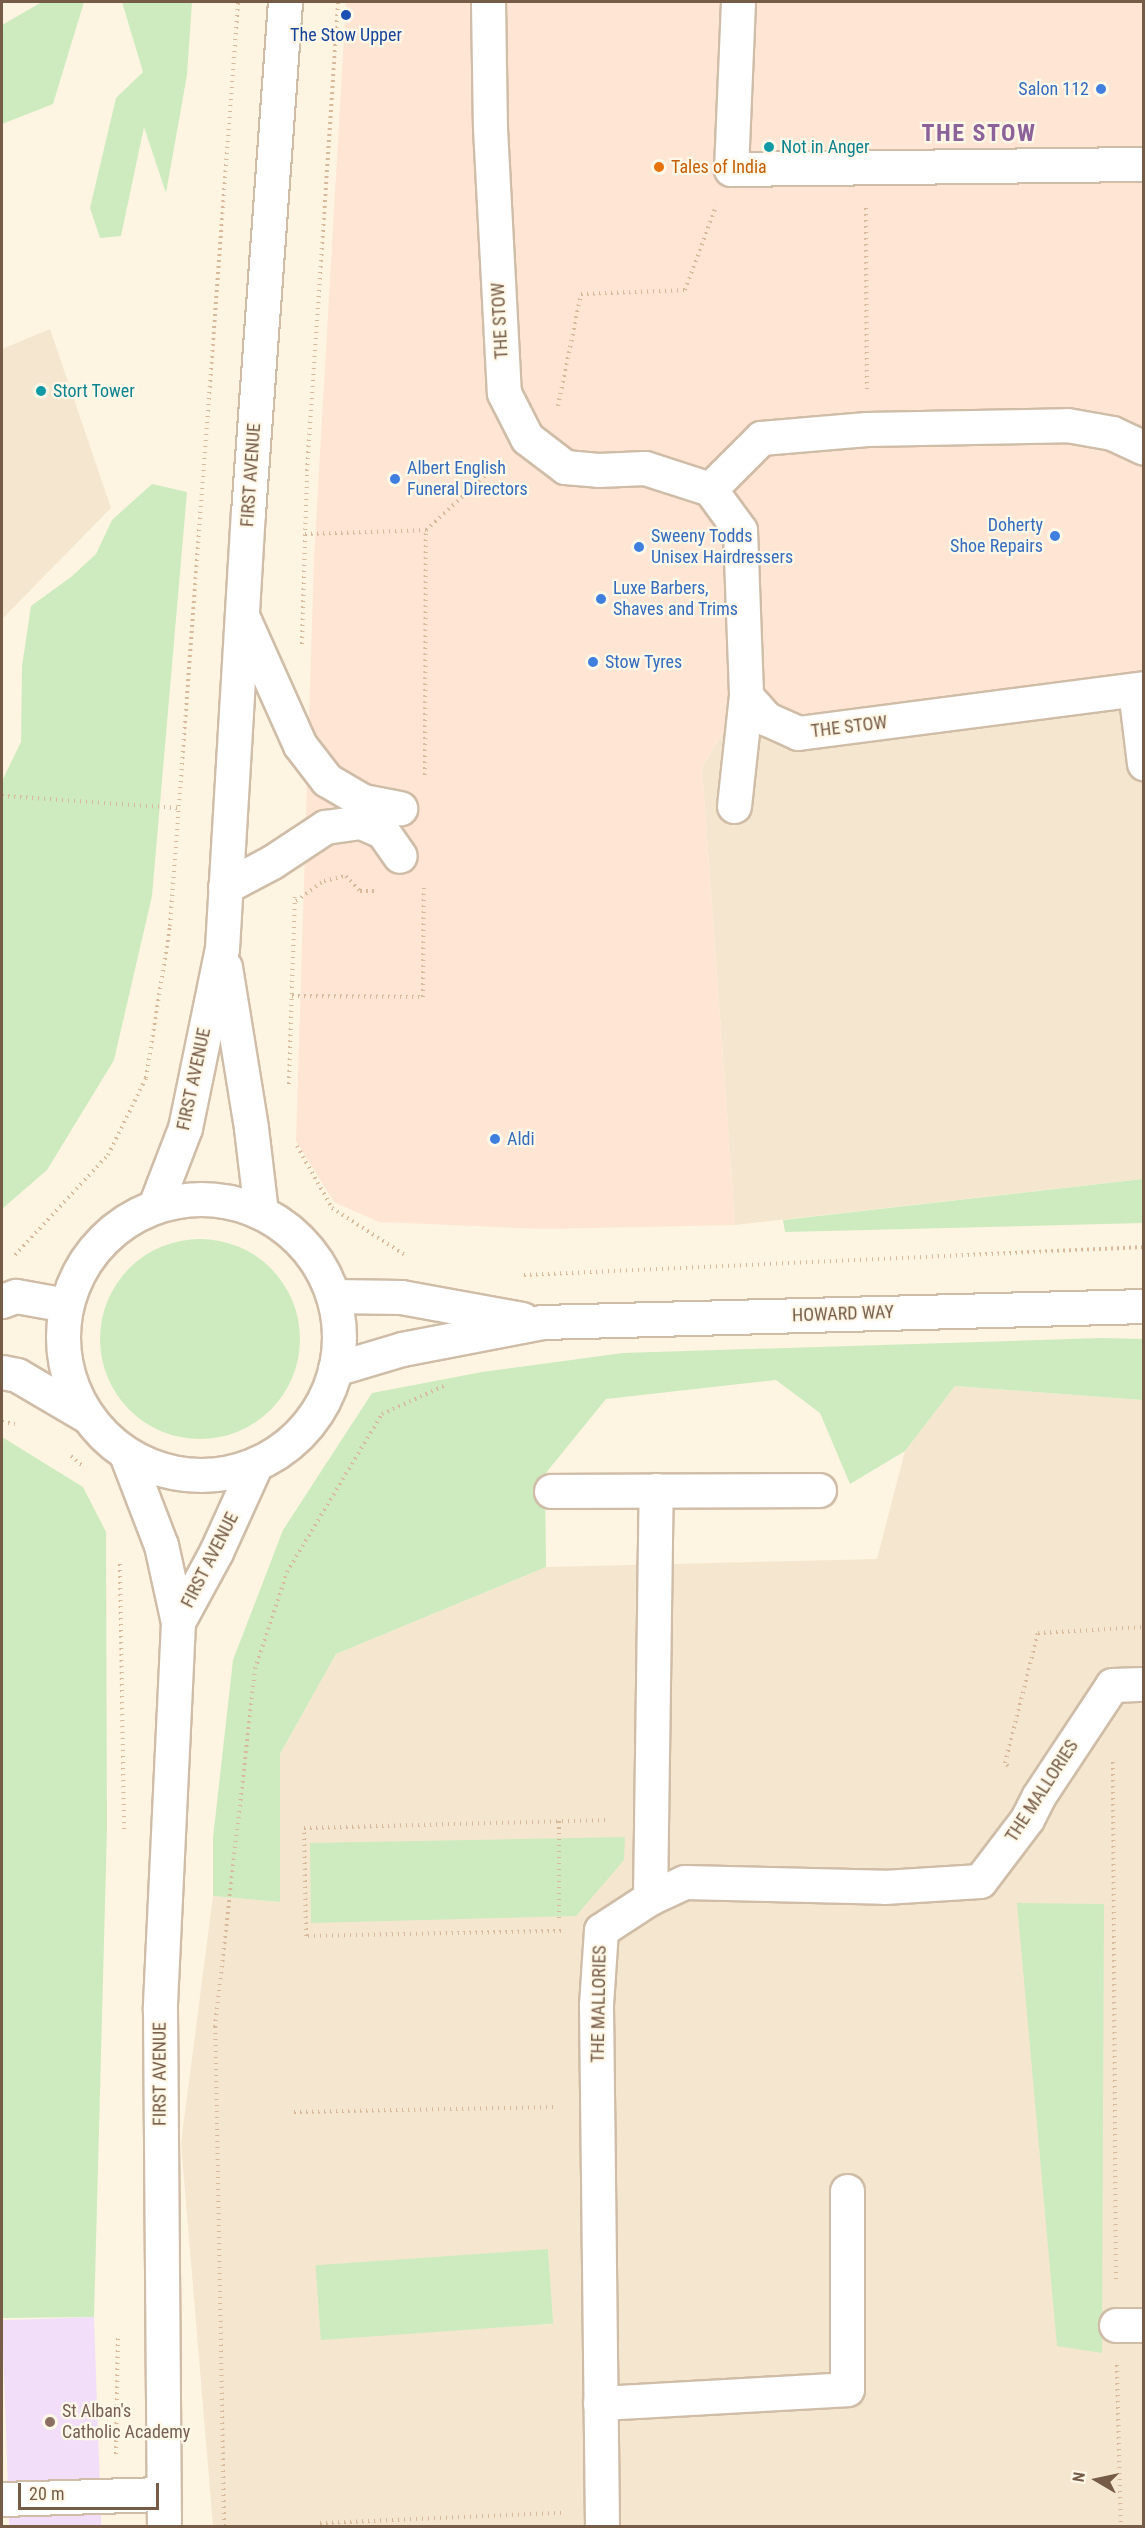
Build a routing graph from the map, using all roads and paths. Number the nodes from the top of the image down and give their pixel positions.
1 (238, 2) edge
2 (285, 2) edge
3 (338, 2) edge
4 (488, 2) edge
5 (738, 2) edge
6 (1143, 164) edge
7 (866, 167) junction
8 (731, 169) junction
9 (867, 429) junction
10 (527, 438) junction
11 (1143, 448) edge
12 (710, 489) junction
13 (426, 530) junction
14 (305, 534) junction
15 (426, 561) dead end
16 (242, 616) junction
17 (302, 652) dead end
18 (1139, 689) edge
19 (746, 696) junction
20 (1143, 763) edge
21 (2, 796) edge
22 (734, 806) dead end
23 (179, 808) junction
24 (400, 808) dead end
25 (296, 846) junction
26 (400, 856) dead end
27 (225, 887) junction
28 (380, 891) dead end
29 (295, 901) junction
30 (222, 948) junction
31 (292, 996) junction
32 (423, 998) dead end
33 (288, 1092) dead end
34 (292, 1138) dead end
35 (155, 1206) junction
36 (261, 1212) junction
37 (1143, 1247) edge
38 (413, 1258) dead end
39 (9, 1261) dead end
40 (523, 1275) dead end
41 (333, 1296) junction
42 (2, 1301) edge
43 (66, 1305) junction
44 (1143, 1306) edge
45 (542, 1322) junction
46 (336, 1369) junction
47 (2, 1372) edge
48 (457, 1383) dead end
49 (87, 1416) junction
50 (2, 1422) edge
51 (23, 1428) dead end
52 (67, 1452) dead end
53 (126, 1454) junction
54 (256, 1464) junction
55 (89, 1471) dead end
56 (656, 1490) junction
57 (819, 1490) dead end
58 (551, 1491) dead end
59 (120, 1556) dead end
60 (178, 1622) junction
61 (1143, 1626) edge
62 (1143, 1683) edge
63 (1113, 1756) dead end
64 (1038, 1797) junction
65 (651, 1819) junction
66 (559, 1821) junction
67 (124, 1842) dead end
68 (650, 1898) junction
69 (601, 1930) junction
70 (560, 1931) junction
71 (598, 2106) junction
72 (294, 2112) dead end
73 (847, 2191) dead end
74 (1130, 2325) edge
75 (118, 2329) dead end
76 (600, 2403) junction
77 (163, 2494) junction
78 (116, 2495) junction
79 (2, 2499) edge
80 (602, 2519) edge
81 (320, 2523) dead end
82 (164, 2526) edge
83 (224, 2526) edge
84 (1120, 2526) edge

1 - 23 path
2 - 16 street, FIRST AVENUE
3 - 14 path
4 - 10 street, THE STOW
5 - 8 street
6 - 7 street
7 - 8 street
7 - 9 path
8 - 10 path
9 - 11 street
9 - 12 street
10 - 12 street, THE STOW
10 - 13 path
12 - 19 street
13 - 14 path
13 - 15 path
14 - 17 path
16 - 24 street
16 - 27 street, FIRST AVENUE
18 - 19 street, THE STOW
18 - 20 street
19 - 22 street
21 - 23 path
23 - 39 path
25 - 26 street
25 - 27 street
25 - 29 path
27 - 30 street, FIRST AVENUE
28 - 29 path
29 - 31 path
30 - 35 street, FIRST AVENUE
30 - 36 street, FIRST AVENUE
31 - 32 path
31 - 33 path
34 - 38 path
35 - 36 street
35 - 43 street
36 - 41 street
37 - 40 path
41 - 45 street, HOWARD WAY
41 - 46 street
42 - 43 street
43 - 49 street
44 - 45 street, HOWARD WAY
45 - 46 street, HOWARD WAY
46 - 54 street
47 - 49 street
48 - 83 path
49 - 53 street
50 - 51 path
52 - 55 path
53 - 54 street
53 - 60 street, FIRST AVENUE
54 - 60 street, FIRST AVENUE
56 - 57 street
56 - 58 street
56 - 65 street
59 - 67 path
60 - 77 street, FIRST AVENUE
61 - 64 path
62 - 64 street, THE MALLORIES
63 - 74 path
64 - 68 street, THE MALLORIES
65 - 66 path
65 - 68 street
66 - 70 path
66 - 70 path
68 - 69 street, THE MALLORIES
69 - 70 path
69 - 71 street, THE MALLORIES
71 - 72 path
71 - 76 street, THE MALLORIES
73 - 76 street
74 - 84 path
75 - 78 path
76 - 80 street, THE MALLORIES
77 - 78 street
77 - 82 street, FIRST AVENUE
78 - 79 street
80 - 81 path

